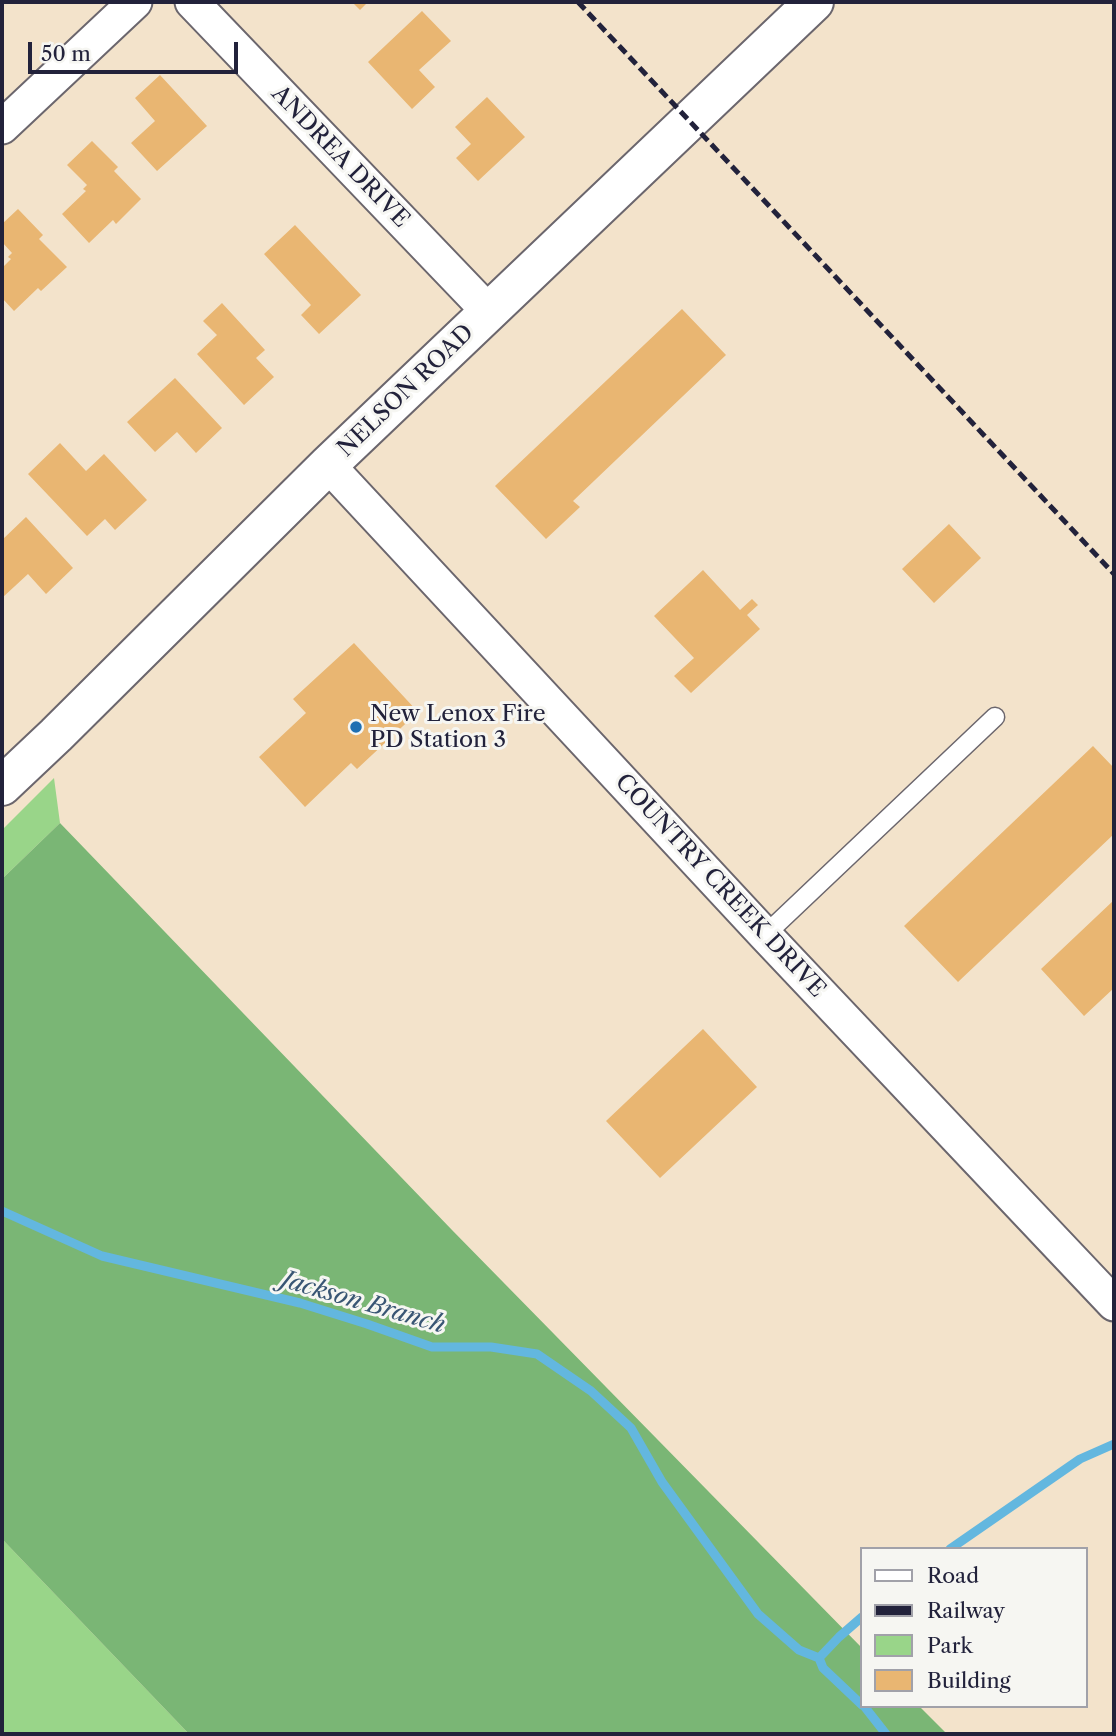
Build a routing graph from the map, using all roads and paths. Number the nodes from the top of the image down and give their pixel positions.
1 (135, 2) edge
2 (192, 2) edge
3 (814, 2) edge
4 (2, 127) edge
5 (489, 312) junction
6 (328, 465) junction
7 (995, 717) dead end
8 (2, 786) edge
9 (765, 935) junction
10 (1114, 1304) edge

1 - 4 street
2 - 5 street, ANDREA DRIVE
3 - 5 street, NELSON ROAD
5 - 6 street, NELSON ROAD
6 - 8 street, NELSON ROAD
6 - 9 street, COUNTRY CREEK DRIVE
7 - 9 lane
9 - 10 street, COUNTRY CREEK DRIVE

